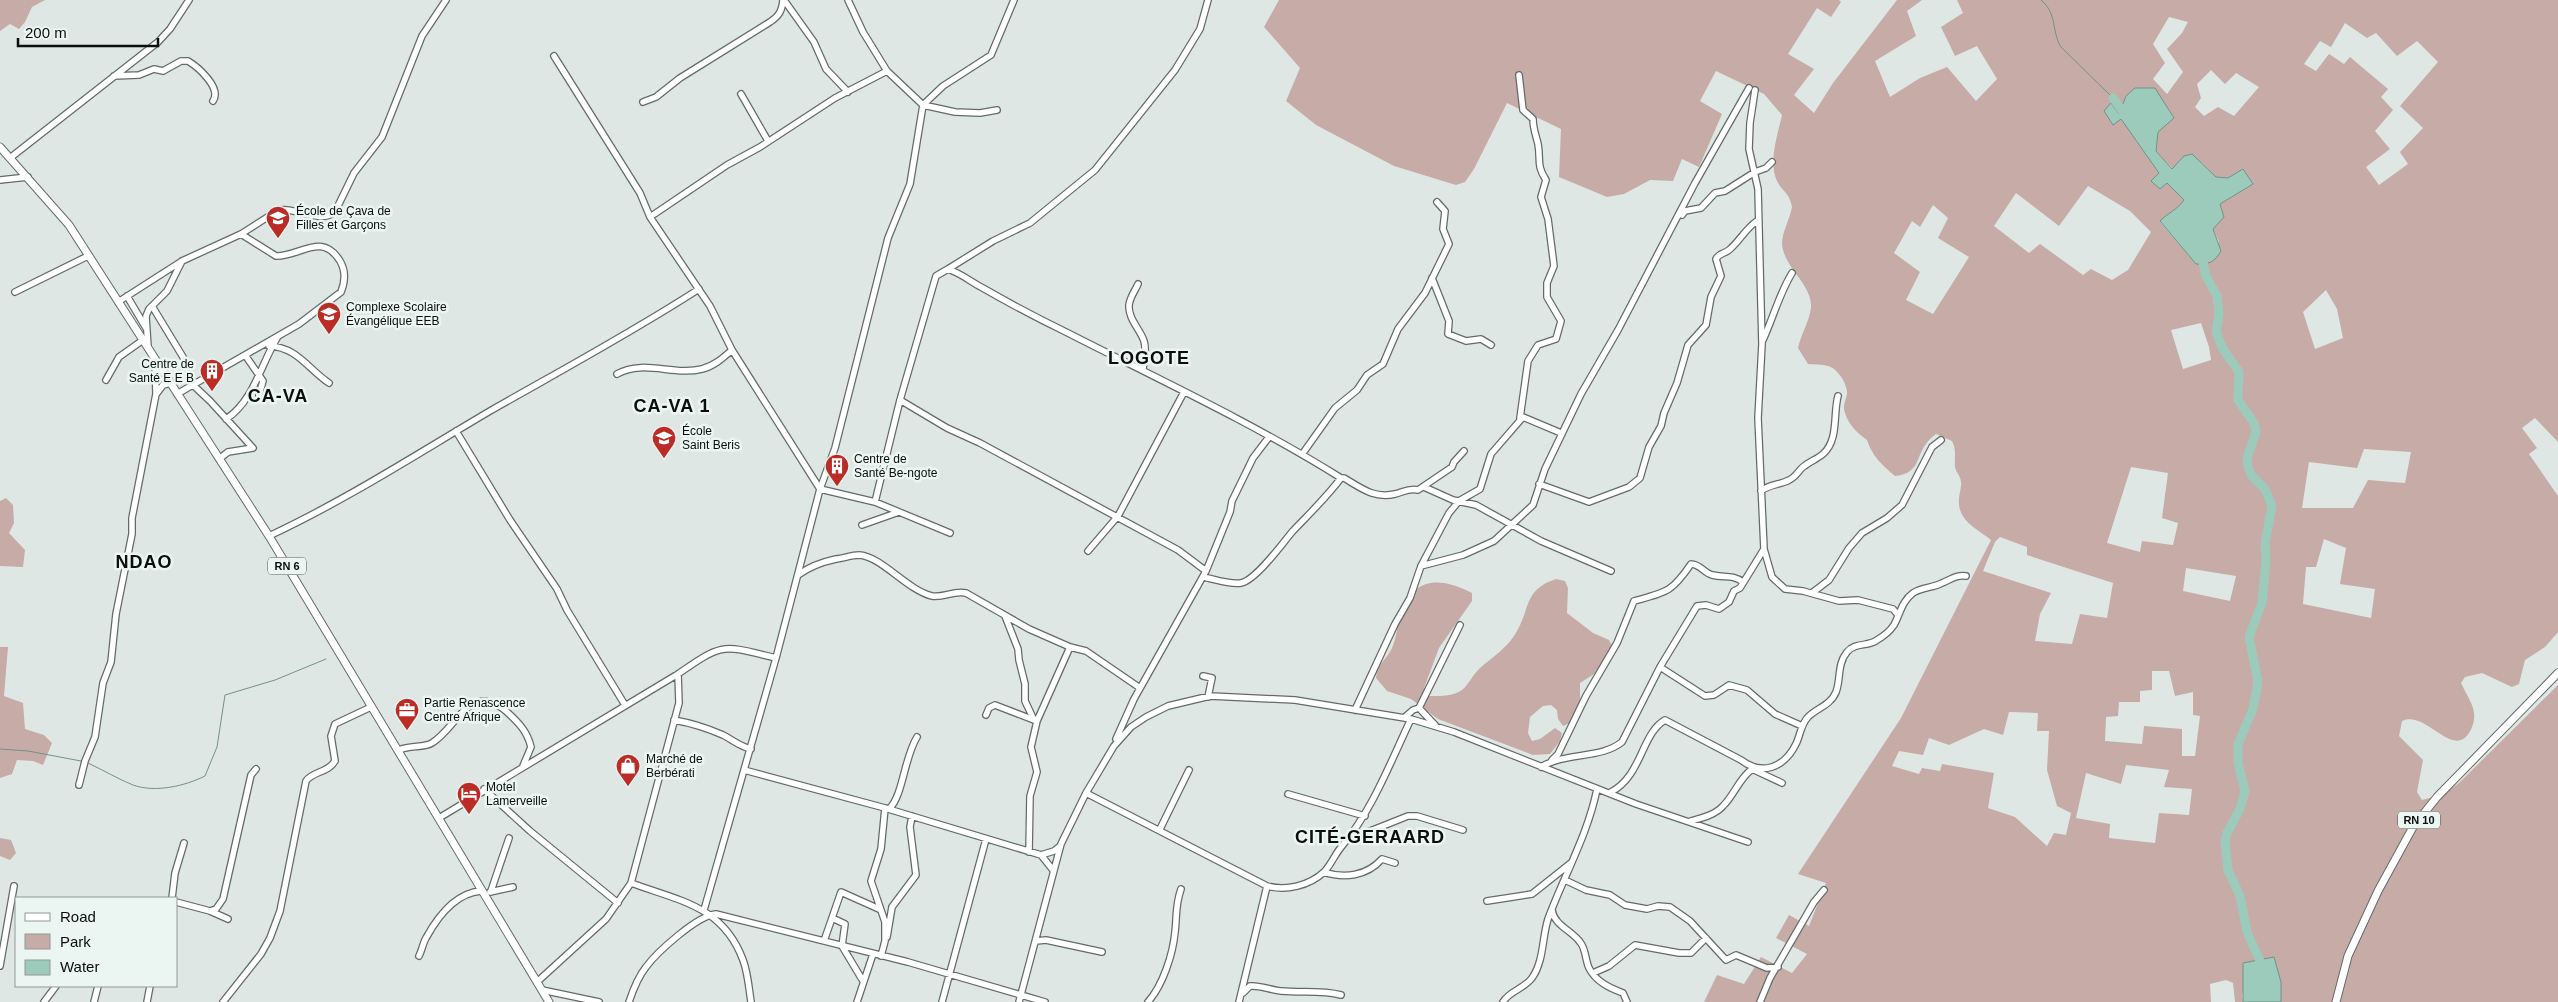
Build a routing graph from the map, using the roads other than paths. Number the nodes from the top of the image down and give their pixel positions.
1 (188, 0) edge
2 (446, 0) edge
3 (784, 0) edge
4 (848, 0) edge
5 (1014, 0) edge
6 (1208, 0) edge
7 (554, 56) dead end
8 (887, 71) junction
9 (1519, 75) dead end
10 (114, 76) junction
11 (848, 92) junction
12 (741, 94) dead end
13 (212, 101) dead end
14 (644, 102) dead end
15 (923, 105) junction
16 (997, 110) dead end
17 (768, 142) junction
18 (0, 147) edge
19 (10, 158) junction
20 (1772, 162) dead end
21 (1755, 172) junction
22 (28, 177) junction
23 (0, 180) edge
24 (1436, 202) dead end
25 (650, 217) junction
26 (1678, 217) junction
27 (1757, 221) junction
28 (241, 234) junction
29 (88, 256) junction
30 (182, 261) junction
31 (948, 269) junction
32 (1792, 273) dead end
33 (1432, 278) junction
34 (1138, 284) dead end
35 (699, 289) junction
36 (15, 292) dead end
37 (127, 296) junction
38 (118, 302) junction
39 (152, 306) junction
40 (146, 330) junction
41 (278, 336) junction
42 (143, 340) junction
43 (1762, 344) junction
44 (1491, 345) dead end
45 (260, 346) junction
46 (272, 346) junction
47 (148, 349) junction
48 (732, 350) junction
49 (245, 356) junction
50 (155, 359) junction
51 (186, 362) dead end
52 (1143, 369) junction
53 (259, 374) junction
54 (617, 374) dead end
55 (106, 380) dead end
56 (170, 383) junction
57 (329, 383) dead end
58 (193, 386) junction
59 (1184, 392) junction
60 (156, 394) junction
61 (178, 394) junction
62 (258, 395) dead end
63 (1838, 396) dead end
64 (900, 400) junction
65 (1520, 418) junction
66 (226, 419) junction
67 (456, 431) junction
68 (1562, 433) junction
69 (1269, 437) junction
70 (1941, 440) dead end
71 (1464, 451) dead end
72 (1303, 453) junction
73 (218, 459) junction
74 (1341, 478) junction
75 (1539, 484) junction
76 (1424, 487) junction
77 (820, 489) junction
78 (1761, 491) junction
79 (1459, 501) junction
80 (875, 502) junction
81 (899, 512) junction
82 (1118, 516) junction
83 (862, 525) dead end
84 (1513, 526) junction
85 (950, 533) dead end
86 (269, 536) junction
87 (1764, 549) junction
88 (1088, 551) dead end
89 (1422, 566) junction
90 (1611, 570) dead end
91 (1206, 571) junction
92 (798, 575) junction
93 (1966, 576) dead end
94 (1203, 577) junction
95 (1742, 582) junction
96 (1812, 593) junction
97 (1898, 614) junction
98 (1005, 616) junction
99 (1460, 625) dead end
100 (1070, 647) junction
101 (776, 658) junction
102 (1660, 667) junction
103 (2558, 673) edge
104 (678, 674) junction
105 (1203, 676) dead end
106 (1140, 688) junction
107 (1208, 697) junction
108 (625, 705) junction
109 (371, 707) junction
110 (1420, 708) junction
111 (1355, 710) junction
112 (986, 715) dead end
113 (1408, 718) junction
114 (674, 720) junction
115 (1036, 720) junction
116 (1437, 726) junction
117 (1802, 726) junction
118 (917, 737) dead end
119 (1114, 746) junction
120 (751, 749) junction
121 (399, 750) junction
122 (1552, 760) junction
123 (1541, 767) junction
124 (256, 769) dead end
125 (522, 769) junction
126 (1752, 769) junction
127 (744, 770) junction
128 (1189, 770) dead end
129 (1782, 783) dead end
130 (79, 785) dead end
131 (1597, 789) junction
132 (484, 790) junction
133 (1611, 792) junction
134 (1086, 794) junction
135 (1288, 794) dead end
136 (897, 802) junction
137 (887, 808) junction
138 (904, 814) junction
139 (912, 816) junction
140 (1365, 816) junction
141 (439, 818) junction
142 (1691, 821) junction
143 (1160, 830) junction
144 (1463, 830) dead end
145 (509, 838) dead end
146 (986, 839) junction
147 (1348, 840) junction
148 (1748, 842) dead end
149 (184, 843) dead end
150 (1061, 844) junction
151 (1029, 852) junction
152 (1041, 855) junction
153 (1395, 863) dead end
154 (1571, 863) junction
155 (1053, 870) junction
156 (1324, 872) junction
157 (1565, 880) junction
158 (631, 883) junction
159 (14, 886) dead end
160 (1267, 886) junction
161 (514, 887) dead end
162 (1181, 889) dead end
163 (1824, 890) dead end
164 (491, 891) junction
165 (483, 894) junction
166 (172, 897) edge
167 (1487, 901) dead end
168 (178, 903) edge
169 (618, 903) junction
170 (879, 909) junction
171 (704, 910) junction
172 (1552, 910) junction
173 (210, 911) junction
174 (710, 914) junction
175 (832, 918) junction
176 (228, 919) dead end
177 (1706, 938) junction
178 (824, 941) junction
179 (885, 941) junction
180 (1036, 941) junction
181 (842, 946) junction
182 (1102, 952) dead end
183 (873, 954) junction
184 (419, 956) dead end
185 (881, 956) junction
186 (0, 966) edge
187 (1778, 967) junction
188 (1593, 972) junction
189 (949, 974) junction
190 (864, 981) junction
191 (537, 982) junction
192 (55, 987) edge
193 (98, 987) edge
194 (150, 987) edge
195 (542, 990) junction
196 (1021, 995) junction
197 (1241, 995) junction
198 (1341, 995) dead end
199 (44, 1002) edge
200 (94, 1002) edge
201 (147, 1002) edge
202 (223, 1002) edge
203 (549, 1002) edge
204 (599, 1002) edge
205 (629, 1002) edge
206 (751, 1002) edge
207 (857, 1002) edge
208 (942, 1002) edge
209 (1019, 1002) edge
210 (1045, 1002) edge
211 (1148, 1002) edge
212 (1239, 1002) edge
213 (1502, 1002) edge
214 (1627, 1002) edge
215 (1760, 1002) edge
216 (2336, 1002) edge

1 - 10 street
2 - 28 street
3 - 11 street
3 - 14 street
4 - 8 street
5 - 15 street
6 - 31 street
7 - 25 street
8 - 11 street
8 - 15 street
9 - 65 street
10 - 13 street
10 - 19 street
11 - 17 street
12 - 17 street
15 - 16 street
15 - 77 street
17 - 25 street
18 - 19 main road, RN 6
19 - 22 main road, RN 6
20 - 21 street
21 - 26 street
21 - 26 street
21 - 27 street
22 - 23 street
22 - 29 main road, RN 6
24 - 33 street
25 - 35 street
26 - 68 street
27 - 43 street
27 - 75 street
28 - 30 street
28 - 41 street
29 - 36 street
29 - 38 main road, RN 6
30 - 37 street
30 - 39 street
31 - 52 street
31 - 64 street
32 - 43 street
33 - 44 street
33 - 72 street
34 - 52 street
35 - 48 street
35 - 67 street
37 - 38 street
37 - 40 street
38 - 42 main road, RN 6
39 - 40 street
39 - 51 street
40 - 47 street
41 - 45 street
41 - 46 street
42 - 47 main road, RN 6
42 - 55 street
43 - 78 street
45 - 46 street
45 - 49 street
46 - 53 street
46 - 57 street
47 - 50 main road, RN 6
48 - 54 street
48 - 77 street
49 - 53 street
49 - 58 street
50 - 56 main road, RN 6
50 - 60 street
52 - 59 street
53 - 62 street
53 - 66 street
56 - 60 street
56 - 61 main road, RN 6
58 - 61 street
58 - 66 street
59 - 69 street
59 - 82 street
60 - 130 street
61 - 73 main road, RN 6
63 - 78 street
64 - 80 street
64 - 82 street
65 - 68 street
65 - 79 street
66 - 73 street
67 - 86 street
67 - 108 street
68 - 75 street
69 - 72 street
69 - 91 street
70 - 96 street
71 - 76 street
72 - 74 street
73 - 86 main road, RN 6
74 - 76 street
74 - 94 street
75 - 84 street
76 - 79 street
77 - 80 street
77 - 92 street
78 - 87 street
79 - 84 street
79 - 89 street
80 - 81 street
81 - 83 street
81 - 85 street
82 - 88 street
82 - 91 street
84 - 89 street
84 - 90 street
86 - 109 main road, RN 6
87 - 95 street
87 - 96 street
89 - 111 street
91 - 94 street
92 - 98 street
92 - 101 street
93 - 97 street
94 - 106 street
95 - 102 street
95 - 122 street
96 - 97 street
97 - 117 street
98 - 100 street
98 - 115 street
99 - 110 street
100 - 106 street
100 - 115 street
101 - 104 street
101 - 120 street
102 - 117 street
102 - 122 street
103 - 216 main road, RN 10
104 - 108 street
104 - 114 street
105 - 107 street
106 - 119 street
107 - 111 street
107 - 119 street
108 - 125 street
109 - 121 main road, RN 6
109 - 202 street
110 - 113 street
110 - 116 street
111 - 113 street
112 - 115 street
113 - 116 street
113 - 140 street
114 - 120 street
114 - 158 street
115 - 151 street
116 - 123 street
117 - 126 street
118 - 136 street
119 - 134 street
120 - 127 street
121 - 125 street
121 - 141 main road, RN 6
122 - 123 street
123 - 131 street
124 - 173 street
125 - 132 street
126 - 129 street
126 - 133 street
126 - 142 street
127 - 137 street
127 - 171 street
128 - 143 street
131 - 133 street
131 - 154 street
132 - 141 street
132 - 169 street
133 - 142 street
134 - 143 street
134 - 150 street
135 - 140 street
136 - 137 street
136 - 138 street
137 - 138 street
137 - 170 street
138 - 139 street
139 - 146 street
139 - 179 street
140 - 147 street
141 - 165 main road, RN 6
142 - 148 street
143 - 160 street
144 - 147 street
145 - 164 street
146 - 151 street
146 - 189 street
147 - 156 street
149 - 166 street
150 - 152 street
150 - 155 street
151 - 152 street
152 - 155 street
153 - 156 street
154 - 157 street
154 - 167 street
155 - 180 street
156 - 160 street
157 - 172 street
157 - 177 street
158 - 169 street
158 - 171 street
159 - 186 street
160 - 197 street
161 - 164 street
162 - 211 street
163 - 187 street
164 - 165 street
165 - 184 street
165 - 191 main road, RN 6
168 - 173 street
169 - 191 street
170 - 175 street
170 - 179 street
171 - 174 street
172 - 188 street
172 - 213 street
173 - 176 street
174 - 178 street
174 - 205 street
174 - 206 street
175 - 178 street
175 - 181 street
177 - 187 street
177 - 188 street
178 - 181 street
179 - 185 street
180 - 182 street
180 - 196 street
181 - 183 street
181 - 190 street
183 - 185 street
183 - 190 street
185 - 189 street
187 - 215 street
188 - 214 street
189 - 196 street
189 - 208 street
190 - 207 street
191 - 195 main road, RN 6
192 - 199 street
193 - 200 street
194 - 201 street
195 - 203 main road, RN 6
195 - 204 street
196 - 209 street
196 - 210 street
197 - 198 street
197 - 212 street

